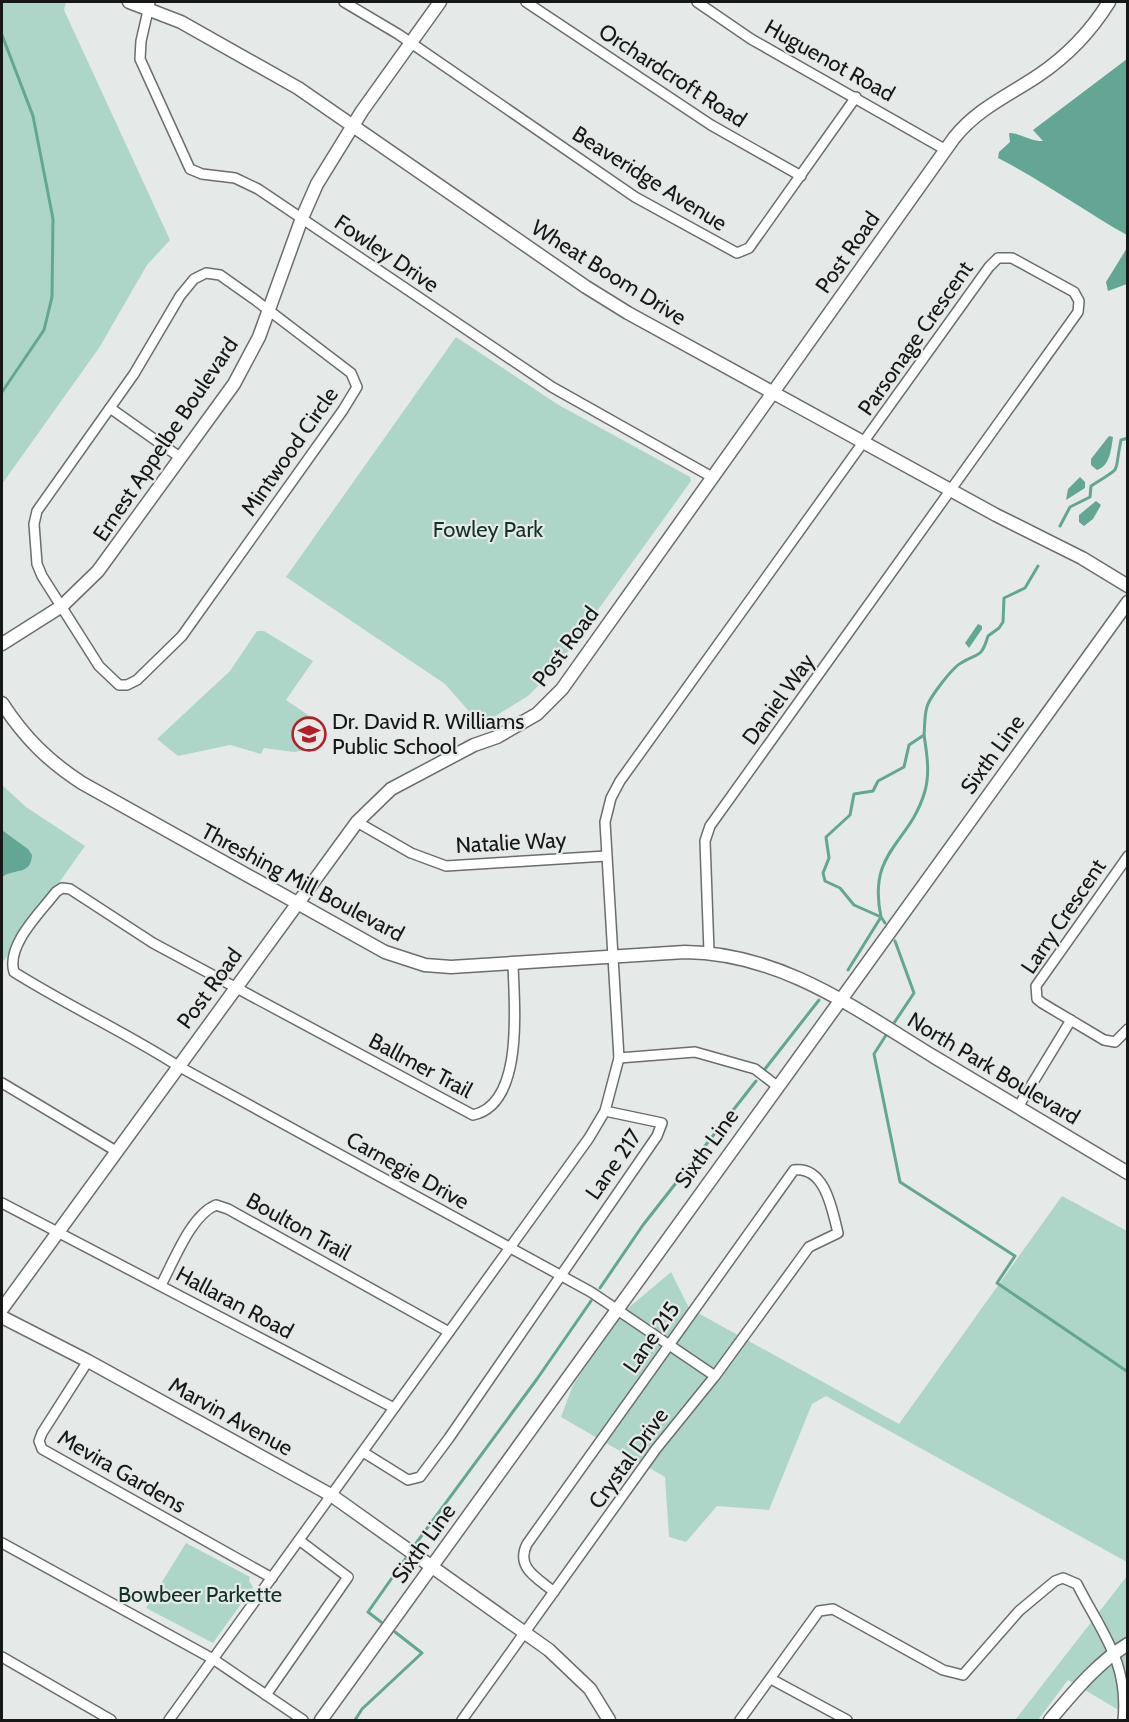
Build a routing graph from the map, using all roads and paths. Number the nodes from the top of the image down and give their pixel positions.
1 (129, 2) edge
2 (344, 2) edge
3 (440, 2) edge
4 (526, 2) edge
5 (697, 2) edge
6 (1108, 2) edge
7 (149, 4) edge
8 (410, 43) junction
9 (856, 97) junction
10 (352, 126) junction
11 (946, 150) junction
12 (801, 176) junction
13 (302, 218) junction
14 (269, 311) junction
15 (773, 392) junction
16 (110, 408) junction
17 (864, 442) junction
18 (181, 458) junction
19 (712, 477) junction
20 (952, 491) junction
21 (1128, 586) edge
22 (1128, 602) edge
23 (62, 606) junction
24 (2, 644) edge
25 (2, 703) edge
26 (357, 822) junction
27 (606, 856) junction
28 (1128, 856) edge
29 (295, 904) junction
30 (709, 952) junction
31 (611, 957) junction
32 (513, 964) junction
33 (235, 987) junction
34 (840, 999) junction
35 (1071, 1020) junction
36 (1128, 1029) edge
37 (619, 1058) junction
38 (178, 1066) junction
39 (2, 1083) edge
40 (777, 1086) junction
41 (1018, 1107) junction
42 (605, 1111) junction
43 (116, 1151) junction
44 (1128, 1173) edge
45 (2, 1203) edge
46 (58, 1231) junction
47 (838, 1233) joint
48 (510, 1248) junction
49 (560, 1274) junction
50 (161, 1285) junction
51 (2, 1308) edge
52 (618, 1309) junction
53 (2, 1317) edge
54 (449, 1332) junction
55 (670, 1345) junction
56 (88, 1361) junction
57 (715, 1376) junction
58 (394, 1408) junction
59 (363, 1452) junction
60 (331, 1495) junction
61 (299, 1540) junction
62 (2, 1544) edge
63 (431, 1567) junction
64 (272, 1578) junction
65 (554, 1592) junction
66 (525, 1634) junction
67 (1128, 1644) edge
68 (1115, 1652) junction
69 (2, 1657) edge
70 (213, 1659) junction
71 (771, 1679) junction
72 (266, 1695) junction
73 (111, 1720) edge
74 (169, 1720) edge
75 (303, 1720) edge
76 (321, 1720) edge
77 (462, 1720) edge
78 (609, 1720) edge
79 (740, 1720) edge
80 (847, 1720) edge
81 (1050, 1720) edge
82 (1123, 1720) edge

1 - 7 street, Wheat Boom Drive
2 - 8 street, Beaveridge Avenue
3 - 8 street, Ernest Appelbe Boulevard
4 - 12 street, Orchardcroft Road
5 - 9 street, Huguenot Road
6 - 11 street, Post Road
7 - 10 street, Wheat Boom Drive
7 - 13 street, Fowley Drive
8 - 10 street, Ernest Appelbe Boulevard
8 - 12 street, Beaveridge Avenue
9 - 11 street, Huguenot Road
9 - 12 street, Beaveridge Avenue
10 - 13 street, Ernest Appelbe Boulevard
10 - 15 street, Wheat Boom Drive
11 - 15 street, Post Road
13 - 14 street, Ernest Appelbe Boulevard
13 - 19 street, Fowley Drive
14 - 16 street, Mintwood Circle
14 - 18 street, Ernest Appelbe Boulevard
14 - 23 street, Mintwood Circle
15 - 17 street, Wheat Boom Drive
15 - 19 street, Post Road
16 - 18 street
16 - 23 street, Mintwood Circle
17 - 20 street, Wheat Boom Drive
17 - 20 street, Parsonage Crescent
17 - 27 street, Parsonage Crescent
18 - 23 street, Ernest Appelbe Boulevard
19 - 26 street, Post Road
20 - 21 street, Wheat Boom Drive
20 - 30 street, Daniel Way
22 - 34 street, Sixth Line
23 - 24 street, Ernest Appelbe Boulevard
25 - 29 street, Threshing Mill Boulevard
26 - 27 street, Natalie Way
26 - 29 street, Post Road
27 - 31 street, Parsonage Crescent
28 - 35 street, Larry Crescent
29 - 32 street, Threshing Mill Boulevard
29 - 33 street, Post Road
30 - 31 street, Threshing Mill Boulevard
30 - 34 street, Threshing Mill Boulevard
31 - 32 street, Threshing Mill Boulevard
31 - 37 street, Parsonage Crescent
32 - 33 street, Ballmer Trail
33 - 38 street, Post Road
33 - 38 street, Carnegie Drive
34 - 40 street, Sixth Line
34 - 41 street, North Park Boulevard
35 - 36 street, Larry Crescent
35 - 41 street
37 - 40 street
37 - 42 street, Parsonage Crescent
38 - 43 street, Post Road
38 - 48 street, Carnegie Drive
39 - 43 street
40 - 52 street, Sixth Line
41 - 44 street, North Park Boulevard
42 - 48 street, Parsonage Crescent
42 - 49 street, Lane 217
43 - 46 street, Post Road
45 - 46 street, Hallaran Road
46 - 50 street, Hallaran Road
46 - 51 street, Post Road
47 - 55 street, Lane 215
47 - 57 street, Crystal Drive
48 - 49 street, Carnegie Drive
48 - 54 street, Parsonage Crescent
49 - 52 street, Carnegie Drive
49 - 59 street
50 - 54 street, Boulton Trail
50 - 58 street, Hallaran Road
52 - 55 street, Carnegie Drive
52 - 63 street, Sixth Line
53 - 56 street, Marvin Avenue
54 - 58 street, Parsonage Crescent
55 - 57 street, Carnegie Drive
55 - 65 street, Lane 215
56 - 60 street, Marvin Avenue
56 - 64 street, Mevira Gardens
57 - 65 street, Crystal Drive
58 - 59 street, Parsonage Crescent
59 - 60 street, Parsonage Crescent
60 - 61 street, Parsonage Crescent
60 - 63 street, Marvin Avenue
61 - 64 street, Parsonage Crescent
61 - 72 street
62 - 70 street
63 - 66 street, Marvin Avenue
63 - 76 street, Sixth Line
64 - 70 street, Parsonage Crescent
65 - 66 street, Crystal Drive
66 - 77 street, Crystal Drive
66 - 78 street, Marvin Avenue
67 - 68 street
68 - 71 street
68 - 81 street
68 - 82 street
69 - 73 street
70 - 72 street
70 - 74 street, Parsonage Crescent
71 - 79 street
71 - 80 street
72 - 75 street

